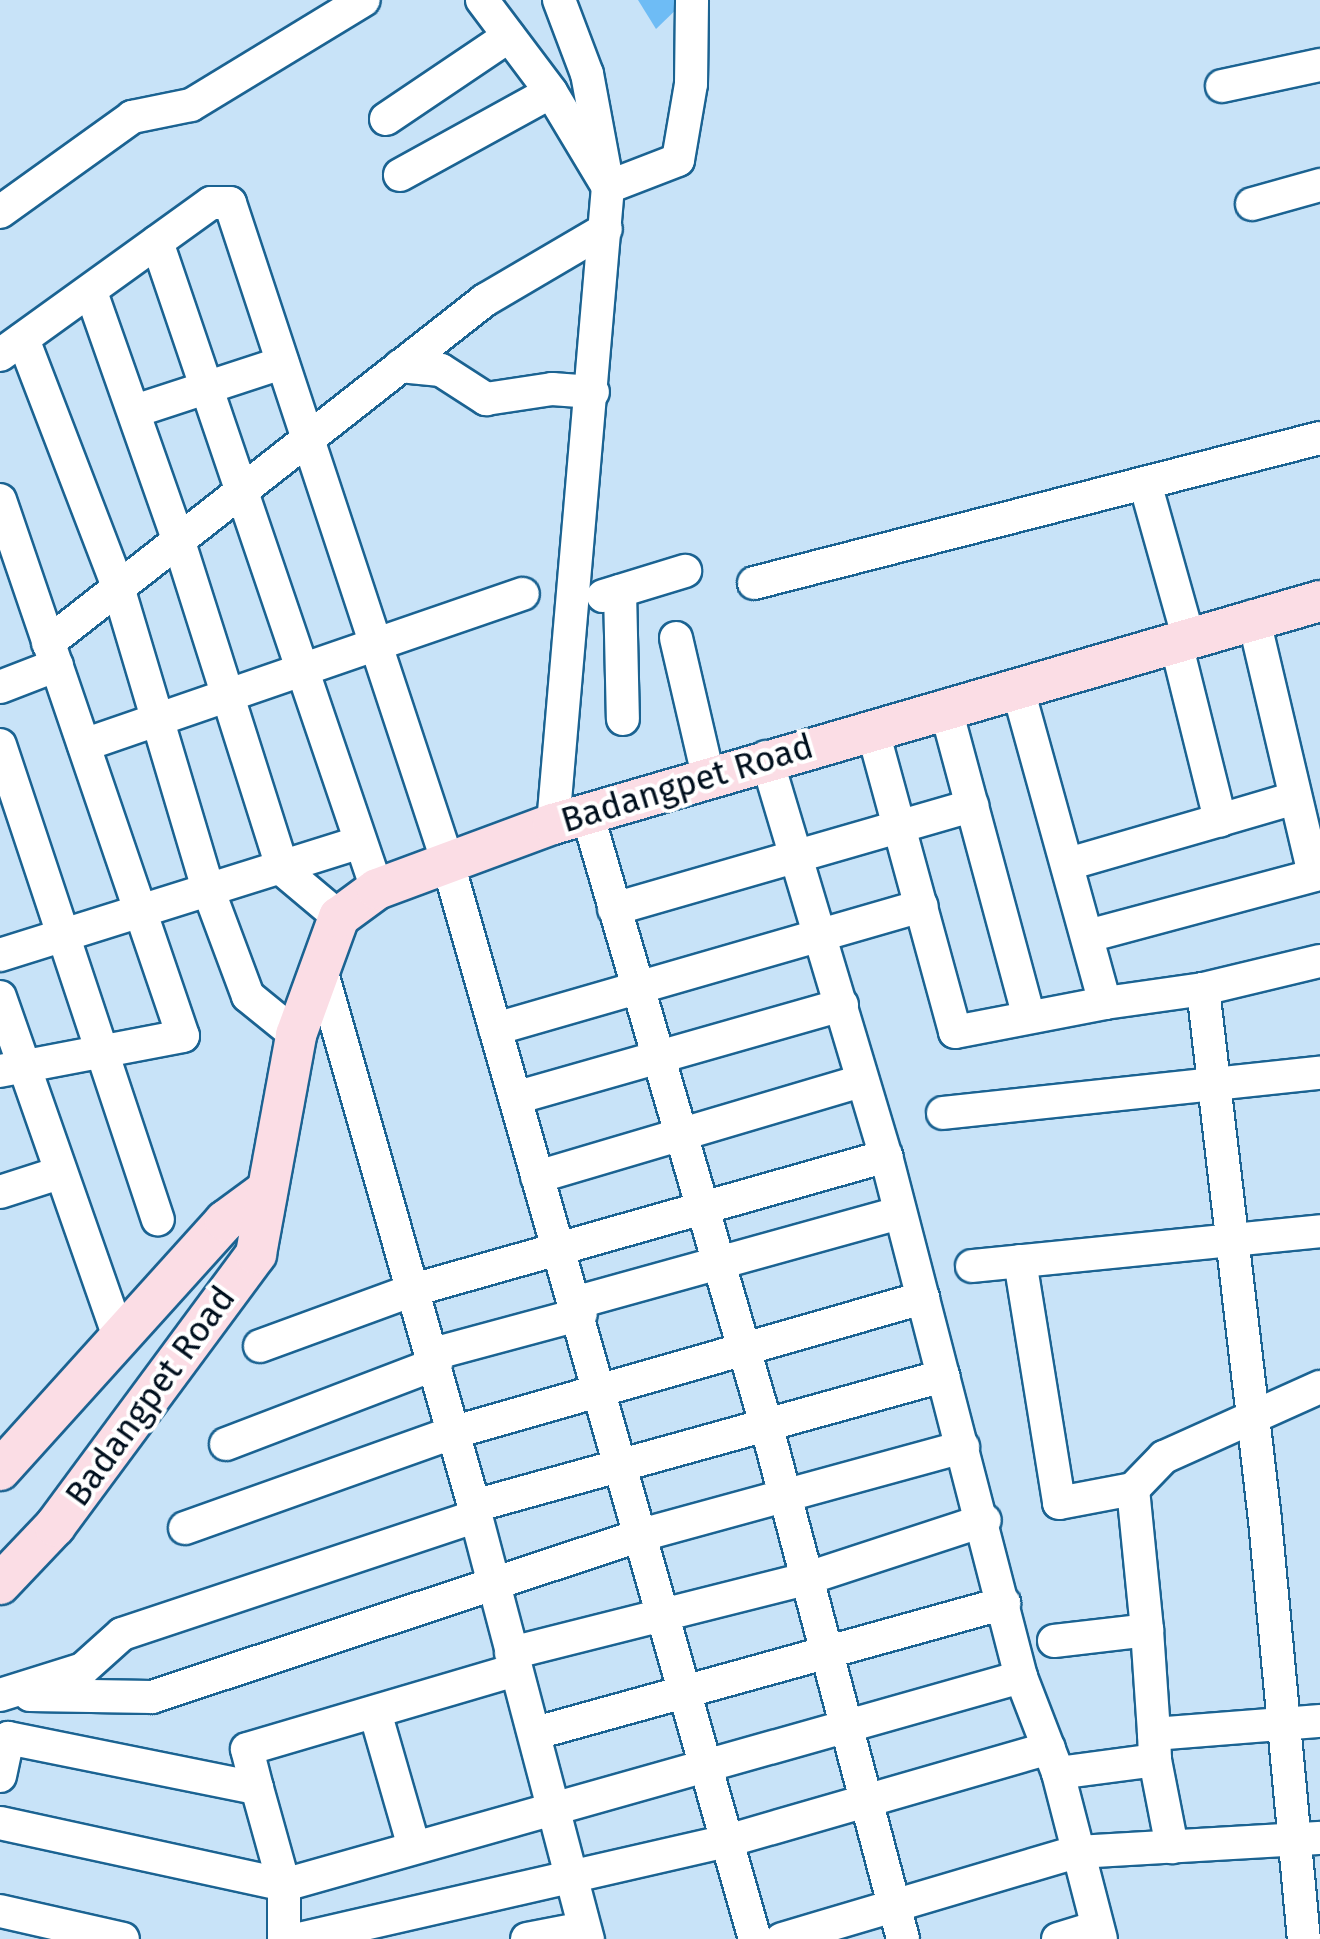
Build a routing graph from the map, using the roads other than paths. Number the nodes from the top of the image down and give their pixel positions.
1 (364, 0) edge
2 (482, 0) edge
3 (558, 0) edge
4 (692, 0) edge
5 (509, 36) junction
6 (1320, 65) edge
7 (1222, 86) dead end
8 (551, 92) junction
9 (386, 119) dead end
10 (400, 175) dead end
11 (1320, 185) edge
12 (608, 187) junction
13 (1252, 204) dead end
14 (0, 212) edge
15 (606, 228) junction
16 (156, 242) junction
17 (90, 292) junction
18 (12, 348) edge
19 (282, 364) junction
20 (400, 366) junction
21 (209, 385) junction
22 (593, 392) junction
23 (136, 411) junction
24 (1320, 438) edge
25 (308, 439) junction
26 (1145, 483) junction
27 (244, 494) junction
28 (0, 500) edge
29 (179, 542) junction
30 (684, 571) dead end
31 (754, 583) dead end
32 (118, 587) junction
33 (620, 590) junction
34 (522, 594) dead end
35 (1320, 602) edge
36 (574, 604) junction
37 (1253, 616) junction
38 (676, 638) dead end
39 (1182, 638) junction
40 (376, 645) junction
41 (53, 654) junction
42 (301, 667) junction
43 (1017, 686) junction
44 (0, 687) edge
45 (226, 694) junction
46 (945, 706) junction
47 (158, 718) junction
48 (623, 719) dead end
49 (872, 728) junction
50 (0, 745) edge
51 (84, 745) junction
52 (766, 757) junction
53 (708, 774) junction
54 (1292, 799) junction
55 (972, 806) junction
56 (570, 818) junction
57 (1220, 820) junction
58 (899, 828) junction
59 (360, 842) junction
60 (801, 858) junction
61 (448, 860) junction
62 (1068, 864) junction
63 (282, 870) junction
64 (1317, 874) edge
65 (377, 888) junction
66 (208, 889) junction
67 (922, 906) junction
68 (140, 908) junction
69 (614, 909) junction
70 (340, 916) junction
71 (821, 933) junction
72 (64, 934) junction
73 (1088, 936) junction
74 (0, 955) edge
75 (1320, 961) edge
76 (320, 966) junction
77 (638, 986) junction
78 (1203, 989) junction
79 (0, 998) edge
80 (1105, 1003) junction
81 (842, 1005) junction
82 (1029, 1016) junction
83 (495, 1029) junction
84 (296, 1035) junction
85 (101, 1048) junction
86 (657, 1058) junction
87 (12, 1067) edge
88 (1320, 1072) edge
89 (862, 1081) junction
90 (1213, 1084) junction
91 (515, 1098) junction
92 (942, 1113) dead end
93 (679, 1132) junction
94 (886, 1156) junction
95 (59, 1173) junction
96 (537, 1177) junction
97 (267, 1190) junction
98 (0, 1192) edge
99 (705, 1212) junction
100 (898, 1213) junction
101 (158, 1220) dead end
102 (1320, 1231) edge
103 (1234, 1239) junction
104 (564, 1251) junction
105 (1020, 1261) junction
106 (720, 1264) junction
107 (972, 1266) dead end
108 (413, 1290) junction
109 (923, 1298) junction
110 (579, 1308) junction
111 (120, 1340) junction
112 (260, 1346) dead end
113 (744, 1349) junction
114 (435, 1359) junction
115 (943, 1376) junction
116 (1320, 1387) edge
117 (600, 1390) junction
118 (1250, 1418) junction
119 (766, 1424) junction
120 (454, 1432) junction
121 (226, 1444) dead end
122 (963, 1447) junction
123 (620, 1462) junction
124 (0, 1470) edge
125 (1133, 1489) junction
126 (786, 1500) junction
127 (475, 1511) junction
128 (985, 1520) junction
129 (186, 1528) dead end
130 (641, 1535) junction
131 (804, 1579) junction
132 (0, 1584) edge
133 (491, 1586) junction
134 (1004, 1603) junction
135 (662, 1614) junction
136 (1147, 1630) junction
137 (1054, 1641) dead end
138 (824, 1650) junction
139 (513, 1661) junction
140 (1020, 1677) junction
141 (684, 1690) junction
142 (0, 1695) edge
143 (374, 1712) junction
144 (1320, 1721) edge
145 (844, 1727) junction
146 (1283, 1727) junction
147 (536, 1733) junction
148 (1154, 1747) junction
149 (1053, 1760) junction
150 (707, 1764) junction
151 (0, 1776) edge
152 (257, 1788) junction
153 (866, 1801) junction
154 (551, 1806) junction
155 (0, 1823) edge
156 (1308, 1839) edge
157 (727, 1842) junction
158 (414, 1847) junction
159 (1172, 1847) junction
160 (1076, 1852) junction
161 (570, 1880) junction
162 (284, 1885) junction
163 (0, 1911) edge
164 (898, 1924) edge
165 (586, 1933) edge
166 (1099, 1933) edge
167 (124, 1939) edge
168 (284, 1939) edge
169 (299, 1939) edge
170 (528, 1939) edge
171 (756, 1939) edge
172 (782, 1939) edge
173 (1058, 1939) edge
174 (1304, 1939) edge

1 - 14 street
2 - 5 street
3 - 12 street
4 - 12 street
5 - 8 street
5 - 9 street
6 - 7 street
8 - 10 street
8 - 12 street
11 - 13 street
12 - 15 street
15 - 20 street
15 - 22 street
16 - 17 street
16 - 19 street
16 - 21 street
17 - 18 street
17 - 23 street
18 - 32 street
19 - 21 street
19 - 25 street
20 - 22 street
20 - 25 street
21 - 23 street
21 - 27 street
22 - 36 street
23 - 29 street
24 - 26 street
25 - 27 street
25 - 40 street
26 - 31 street
26 - 39 street
27 - 29 street
27 - 42 street
28 - 41 street
29 - 32 street
29 - 45 street
30 - 33 street
32 - 41 street
32 - 47 street
33 - 36 street
33 - 48 street
34 - 40 street
35 - 37 main road, Badangpet Road
36 - 56 street
37 - 39 main road, Badangpet Road
37 - 54 street
38 - 53 street
39 - 43 main road, Badangpet Road
39 - 57 street
40 - 42 street
40 - 61 street
41 - 44 street
41 - 51 street
42 - 45 street
42 - 59 street
43 - 46 main road, Badangpet Road
43 - 62 street
45 - 47 street
45 - 63 street
46 - 49 main road, Badangpet Road
46 - 55 street
47 - 51 street
47 - 66 street
49 - 52 main road, Badangpet Road
49 - 58 street
50 - 72 street
51 - 68 street
52 - 53 main road, Badangpet Road
52 - 60 street
53 - 56 main road, Badangpet Road
54 - 57 street
54 - 64 street
55 - 58 street
55 - 82 street
56 - 61 main road, Badangpet Road
56 - 69 street
57 - 62 street
58 - 60 street
58 - 67 street
59 - 63 street
59 - 65 street
60 - 69 street
60 - 71 street
61 - 65 main road, Badangpet Road
61 - 83 street
62 - 73 street
63 - 66 street
63 - 70 street
64 - 73 street
65 - 70 main road, Badangpet Road
66 - 68 street
66 - 84 street
67 - 71 street
67 - 82 street
68 - 72 street
68 - 85 street
69 - 77 street
70 - 76 main road, Badangpet Road
71 - 77 street
71 - 81 street
72 - 74 street
72 - 85 street
73 - 80 street
75 - 78 street
76 - 84 main road, Badangpet Road
76 - 108 street
77 - 83 street
77 - 86 street
78 - 80 street
78 - 90 street
79 - 87 street
80 - 82 street
81 - 86 street
81 - 89 street
83 - 91 street
84 - 97 main road, Badangpet Road
85 - 87 street
85 - 101 street
86 - 91 street
86 - 93 street
87 - 95 street
88 - 90 street
89 - 93 street
89 - 94 street
90 - 92 street
90 - 103 street
91 - 96 street
93 - 96 street
93 - 99 street
94 - 99 street
94 - 100 street
95 - 98 street
95 - 111 street
96 - 104 street
97 - 111 main road, Badangpet Road
97 - 132 main road, Badangpet Road
99 - 104 street
99 - 106 street
100 - 106 street
100 - 109 street
102 - 103 street
103 - 105 street
103 - 118 street
104 - 108 street
104 - 110 street
105 - 107 street
105 - 125 street
106 - 110 street
106 - 113 street
108 - 112 street
108 - 114 street
109 - 113 street
109 - 115 street
110 - 114 street
110 - 117 street
111 - 124 main road, Badangpet Road
113 - 117 street
113 - 119 street
114 - 120 street
114 - 121 street
115 - 119 street
115 - 122 street
116 - 118 street
117 - 120 street
117 - 123 street
118 - 125 street
118 - 146 street
119 - 123 street
119 - 126 street
120 - 127 street
120 - 129 street
122 - 126 street
122 - 128 street
123 - 127 street
123 - 130 street
125 - 136 street
126 - 130 street
126 - 131 street
127 - 133 street
127 - 142 street
128 - 131 street
128 - 134 street
130 - 133 street
130 - 135 street
131 - 135 street
131 - 138 street
133 - 139 street
133 - 142 street
134 - 138 street
134 - 140 street
135 - 139 street
135 - 141 street
136 - 137 street
136 - 148 street
138 - 141 street
138 - 145 street
139 - 143 street
139 - 147 street
140 - 145 street
140 - 149 street
141 - 147 street
141 - 150 street
143 - 152 street
143 - 158 street
144 - 146 street
145 - 150 street
145 - 153 street
146 - 148 street
146 - 156 street
147 - 154 street
148 - 149 street
148 - 159 street
149 - 153 street
149 - 160 street
150 - 154 street
150 - 157 street
151 - 152 street
152 - 162 street
153 - 157 street
153 - 164 street
154 - 158 street
154 - 161 street
155 - 162 street
156 - 159 street
156 - 174 street
157 - 161 street
157 - 171 street
158 - 162 street
159 - 160 street
160 - 164 street
160 - 166 street
161 - 165 street
161 - 169 street
162 - 168 street
163 - 167 street
164 - 172 street
165 - 170 street
166 - 173 street

